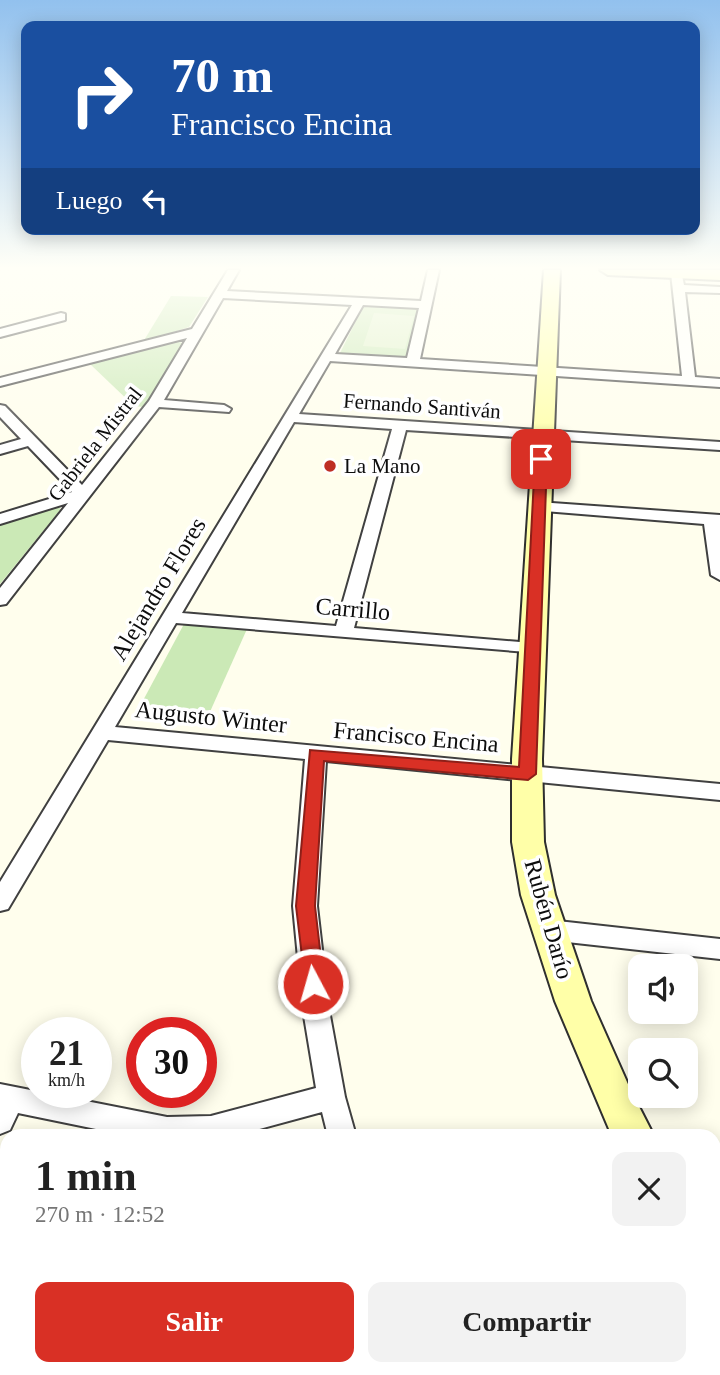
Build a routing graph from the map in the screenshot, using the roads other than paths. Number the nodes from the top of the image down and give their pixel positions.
1 (186, 334) edge
2 (196, 334) edge
3 (341, 334) edge
4 (420, 334) edge
5 (548, 334) edge
6 (684, 334) edge
7 (328, 357) junction
8 (413, 362) junction
9 (546, 372) junction
10 (689, 381) junction
11 (0, 382) edge
12 (720, 383) edge
13 (155, 403) junction
14 (0, 409) edge
15 (224, 409) dead end
16 (290, 418) junction
17 (400, 425) junction
18 (542, 435) junction
19 (29, 441) junction
20 (720, 446) edge
21 (0, 450) edge
22 (82, 494) junction
23 (538, 507) junction
24 (0, 519) edge
25 (716, 520) edge
26 (720, 575) edge
27 (0, 600) edge
28 (169, 617) junction
29 (343, 633) junction
30 (532, 649) junction
31 (100, 732) junction
32 (316, 754) junction
33 (528, 774) junction
34 (720, 792) edge
35 (0, 902) edge
36 (550, 930) junction
37 (720, 949) edge
38 (331, 1097) junction
39 (4, 1105) edge
40 (160, 1129) edge
41 (211, 1129) edge
42 (340, 1129) edge
43 (630, 1129) edge

1 - 11 street
2 - 13 street, Gabriela Mistral
3 - 7 street, Alejandro Flores
4 - 8 street
5 - 9 street, Rubén Darío
6 - 10 street
7 - 8 street
7 - 16 street, Alejandro Flores
8 - 9 street
9 - 10 street
9 - 18 street, Rubén Darío
10 - 12 street
13 - 15 street
13 - 22 street, Gabriela Mistral
14 - 19 street
16 - 17 street, Fernando Santiván
16 - 28 street, Alejandro Flores
17 - 18 street, Fernando Santiván
17 - 29 street
18 - 20 street, Fernando Santiván
18 - 23 street, Rubén Darío
19 - 21 street
19 - 22 street
22 - 24 street
22 - 27 street, Gabriela Mistral
23 - 25 street
23 - 30 street, Rubén Darío
25 - 26 street
28 - 29 street, Carrillo
28 - 31 street, Alejandro Flores
29 - 30 street, Carrillo
30 - 33 street, Rubén Darío
31 - 32 street, Augusto Winter
31 - 35 street, Alejandro Flores
32 - 33 street, Francisco Encina
32 - 38 street
33 - 34 street, Francisco Encina
33 - 36 street, Rubén Darío
36 - 37 street
36 - 43 street, Rubén Darío
38 - 41 street
38 - 42 street
39 - 40 street

